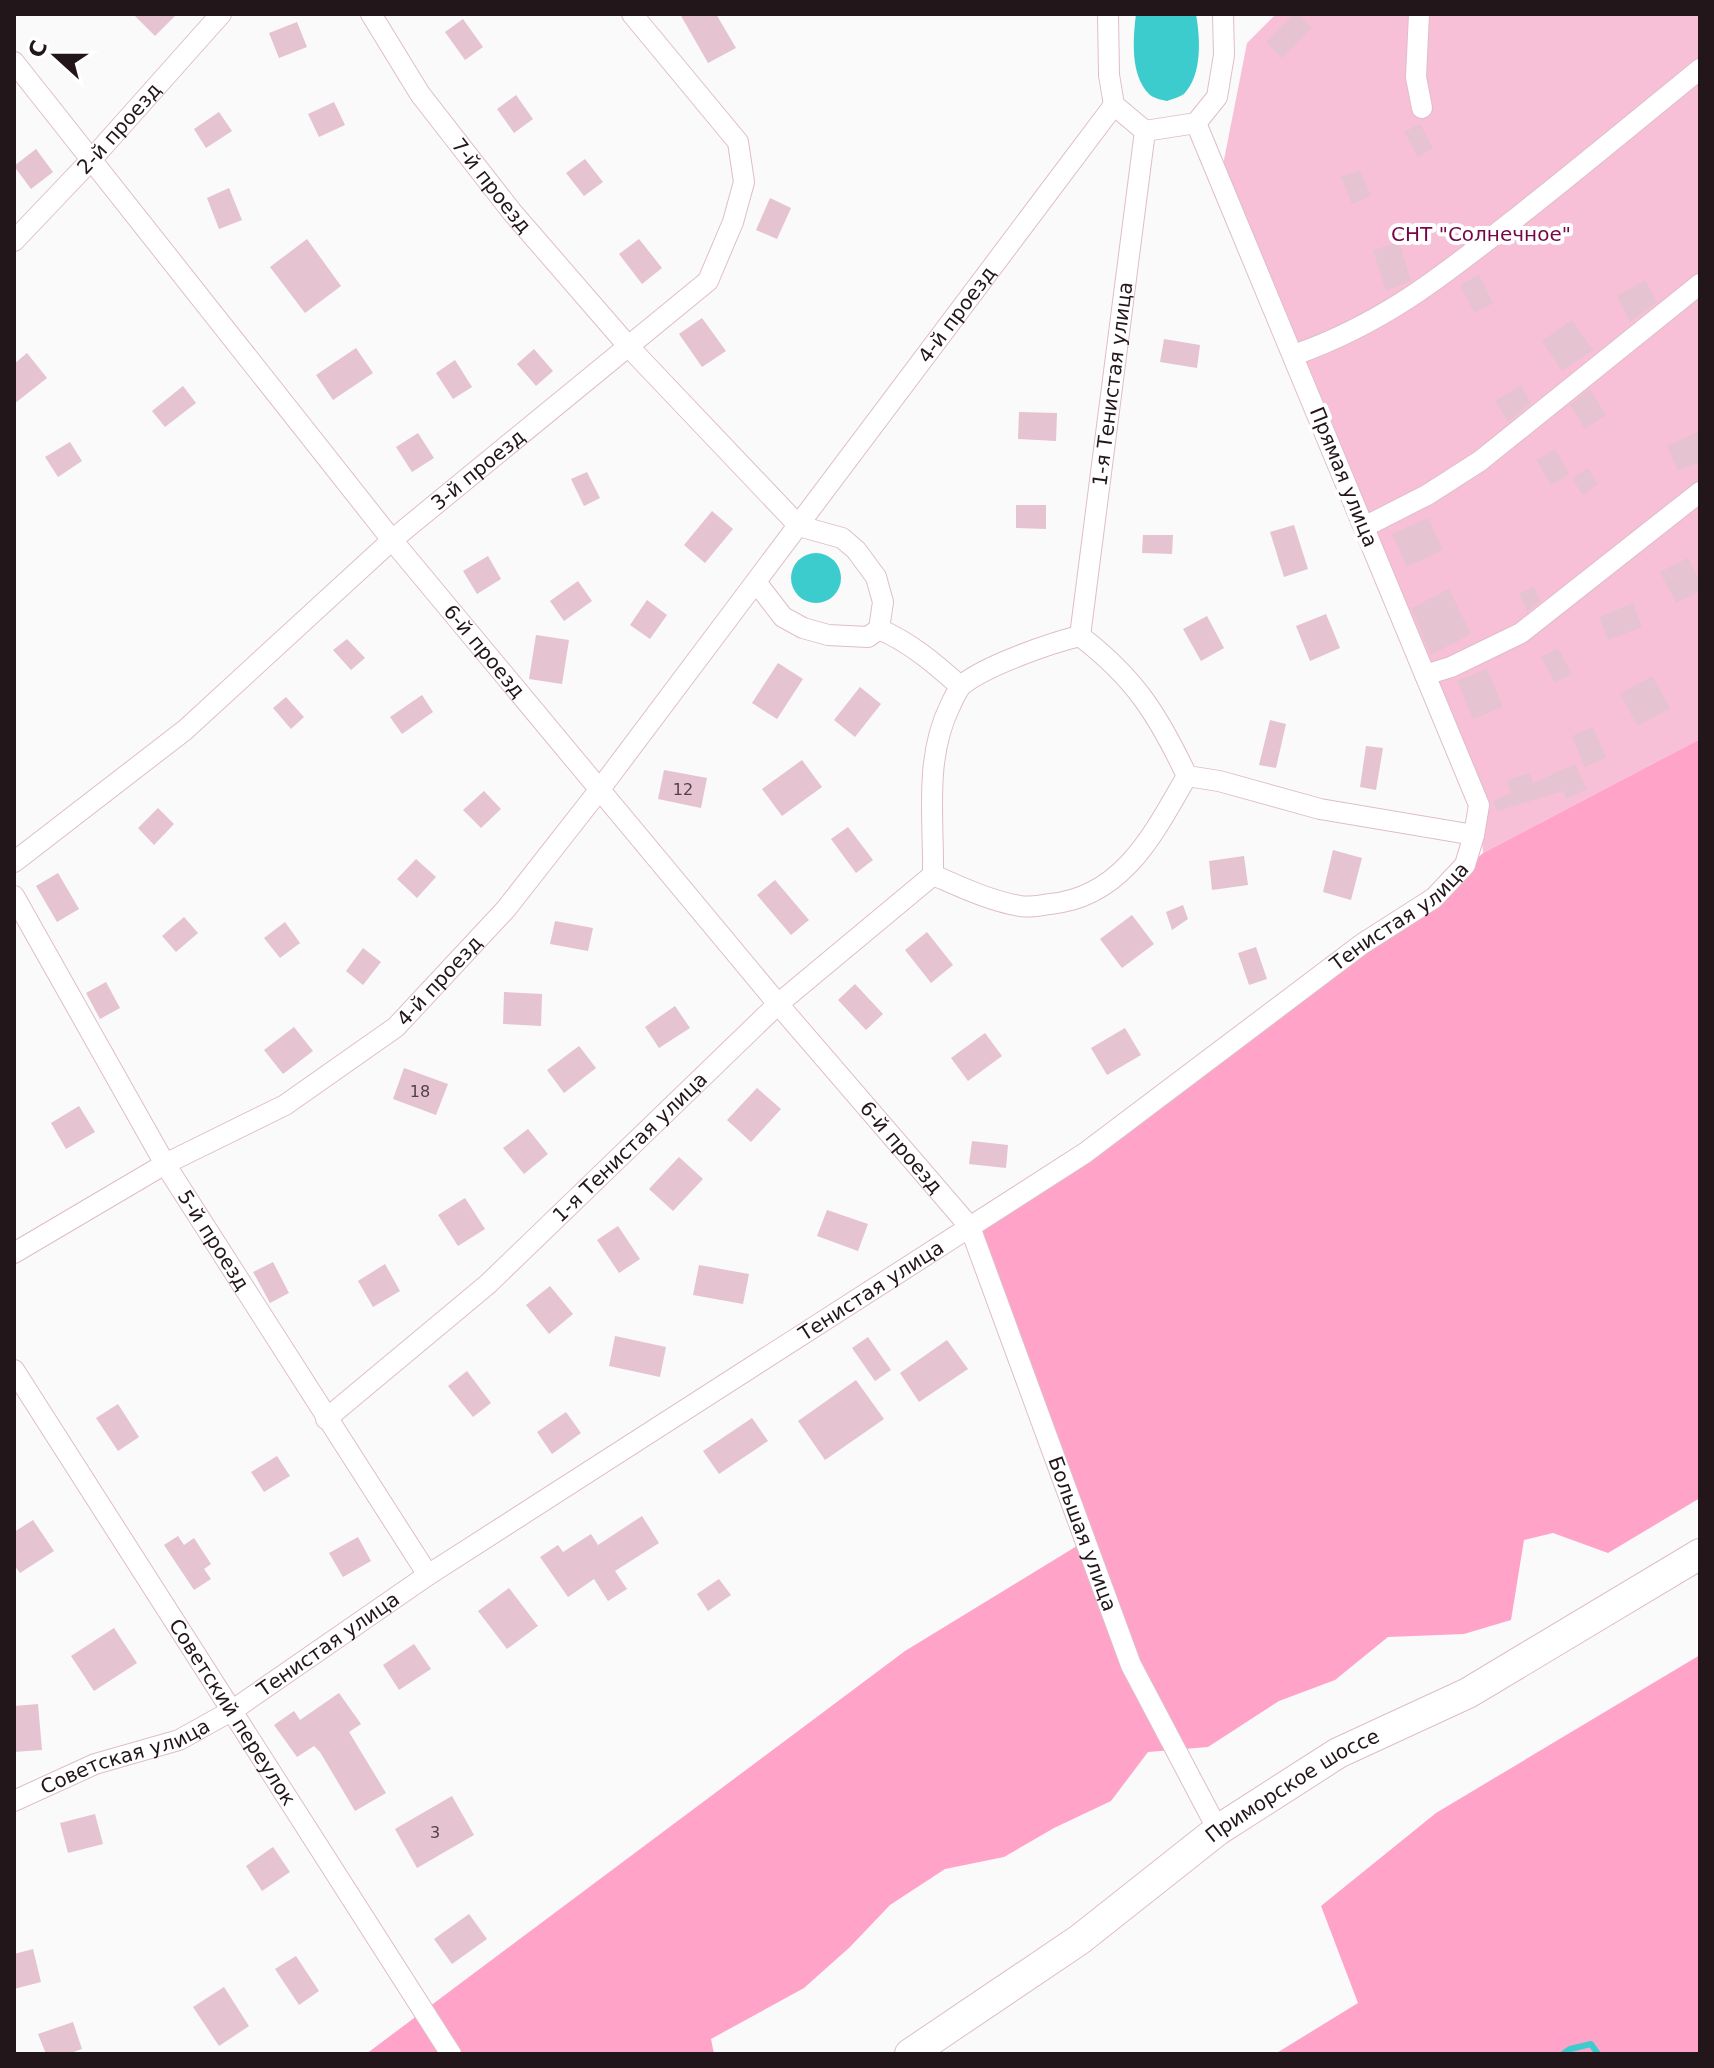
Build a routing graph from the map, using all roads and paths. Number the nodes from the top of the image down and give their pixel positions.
1 (221, 14) edge
2 (371, 14) edge
3 (632, 14) edge
4 (1108, 14) edge
5 (1223, 14) edge
6 (1419, 14) edge
7 (14, 62) edge
8 (1700, 69) edge
9 (1114, 105) junction
10 (1422, 108) dead end
11 (1196, 123) junction
12 (1145, 131) junction
13 (91, 160) junction
14 (14, 241) edge
15 (1700, 284) edge
16 (629, 347) junction
17 (1294, 355) junction
18 (1700, 492) edge
19 (799, 526) junction
20 (1364, 527) junction
21 (392, 540) junction
22 (756, 582) junction
23 (879, 629) junction
24 (1080, 636) junction
25 (1425, 675) junction
26 (960, 686) junction
27 (1187, 776) junction
28 (600, 789) junction
29 (1474, 835) junction
30 (14, 862) edge
31 (933, 875) junction
32 (14, 896) edge
33 (778, 1004) junction
34 (165, 1164) junction
35 (970, 1227) junction
36 (14, 1253) edge
37 (14, 1370) edge
38 (326, 1419) junction
39 (1700, 1554) edge
40 (428, 1575) junction
41 (233, 1710) junction
42 (14, 1801) edge
43 (1218, 1830) junction
44 (451, 2054) edge
45 (910, 2054) edge

1 - 13 street, 2-й проезд
2 - 16 street, 7-й проезд
3 - 16 street, 3-й проезд
4 - 9 street
5 - 11 street
6 - 10 street
7 - 13 street, 6-й проезд
8 - 17 street
9 - 12 street
9 - 19 street, 4-й проезд
11 - 12 street
11 - 17 street, Прямая улица
12 - 24 street, 1-я Тенистая улица
13 - 14 street, 2-й проезд
13 - 21 street, 6-й проезд
15 - 20 street
16 - 19 street, 7-й проезд
16 - 21 street, 3-й проезд
17 - 20 street, Прямая улица
18 - 25 street
19 - 22 street
19 - 23 street
20 - 25 street, Прямая улица
21 - 28 street, 6-й проезд
21 - 30 street, 3-й проезд
22 - 23 street
22 - 28 street, 4-й проезд
23 - 26 street
24 - 26 street
24 - 27 street
25 - 29 street, Прямая улица
26 - 31 street
27 - 29 street
27 - 31 street
28 - 33 street, 6-й проезд
28 - 34 street, 4-й проезд
29 - 35 street, Тенистая улица
31 - 33 street, 1-я Тенистая улица
32 - 34 street, 5-й проезд
33 - 35 street, 6-й проезд
33 - 38 street, 1-я Тенистая улица
34 - 36 street, 4-й проезд
34 - 38 street, 5-й проезд
35 - 40 street, Тенистая улица
35 - 43 street, Большая улица
37 - 41 street, Советский переулок
38 - 40 street, 5-й проезд
39 - 43 main road, Приморское шоссе
40 - 41 street, Тенистая улица
41 - 42 street, Советская улица
41 - 44 street, Советский переулок
43 - 45 main road, Приморское шоссе

